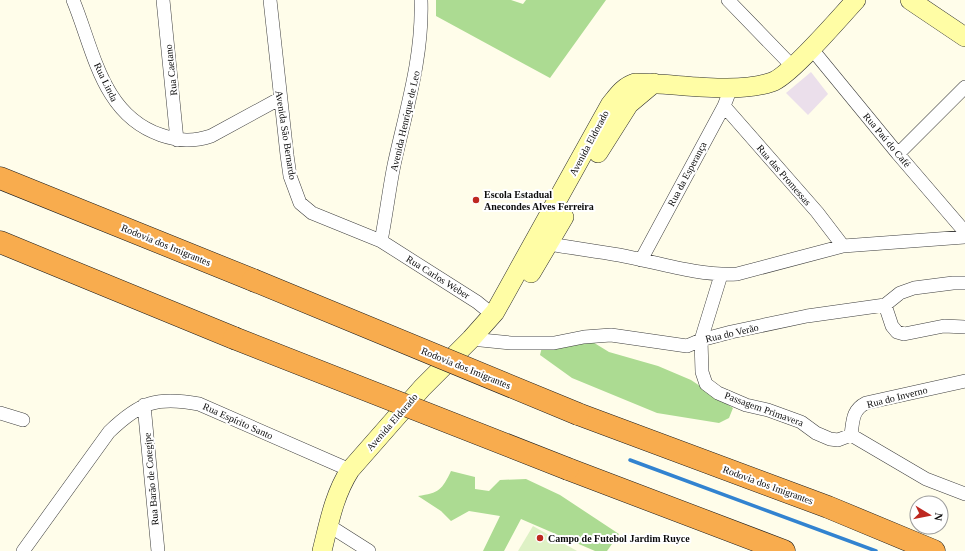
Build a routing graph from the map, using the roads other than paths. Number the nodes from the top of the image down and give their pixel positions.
1 (73, 0) edge
2 (163, 0) edge
3 (270, 0) edge
4 (421, 0) edge
5 (728, 0) edge
6 (856, 0) edge
7 (910, 0) edge
8 (843, 8) edge
9 (965, 37) edge
10 (811, 48) junction
11 (792, 66) junction
12 (965, 87) edge
13 (731, 88) junction
14 (279, 99) junction
15 (724, 106) junction
16 (177, 140) junction
17 (898, 154) junction
18 (0, 178) edge
19 (965, 232) edge
20 (965, 237) edge
21 (382, 241) junction
22 (543, 241) junction
23 (0, 242) edge
24 (843, 246) junction
25 (641, 260) junction
26 (721, 274) junction
27 (965, 284) edge
28 (885, 305) junction
29 (494, 313) junction
30 (965, 327) edge
31 (471, 339) junction
32 (702, 340) junction
33 (965, 381) edge
34 (144, 405) junction
35 (0, 413) edge
36 (23, 420) dead end
37 (851, 435) junction
38 (350, 470) junction
39 (965, 494) edge
40 (328, 525) junction
41 (156, 550) edge
42 (24, 551) edge
43 (322, 551) edge
44 (369, 551) edge
45 (784, 551) edge
46 (934, 551) edge

1 - 16 street, Rua Linda
2 - 16 street, Rua Caetano
3 - 14 street, Avenida São Bernardo
4 - 21 street, Avenida Henríque de Leo
5 - 11 street
6 - 8 main road, Avenida Eldorado
7 - 9 main road
8 - 10 main road, Avenida Eldorado
10 - 11 main road, Avenida Eldorado
10 - 17 street, Rua Paú do Café
11 - 13 main road, Avenida Eldorado
12 - 17 street
13 - 15 street, Rua da Esperança
13 - 22 main road, Avenida Eldorado
14 - 16 street, Rua Linda
14 - 21 street, Avenida São Bernardo
15 - 24 street, Rua das Promessas
15 - 25 street, Rua da Esperança
17 - 19 street, Rua Paú do Café
18 - 46 highway, Rodovia dos Imigrantes, bridge
20 - 24 street
21 - 29 street, Rua Carlos Weber
22 - 25 street
22 - 29 main road, Avenida Eldorado
23 - 45 highway, bridge
24 - 26 street
25 - 26 street
26 - 32 street, Passagem Primavera
27 - 28 street, Rua do Verão
28 - 30 street
28 - 32 street, Rua do Verão
29 - 31 main road, Avenida Eldorado
31 - 32 street, Rua do Verão
31 - 38 main road, Avenida Eldorado
32 - 37 street, Passagem Primavera
33 - 37 street, Rua do Inverno
34 - 38 street, Rua Espírito Santo
34 - 41 street, Rua Barão de Cotegipe
34 - 42 street, Rua Espírito Santo
35 - 36 street
37 - 39 street
38 - 40 main road, Avenida Eldorado
40 - 43 main road, Avenida Eldorado
40 - 44 street

